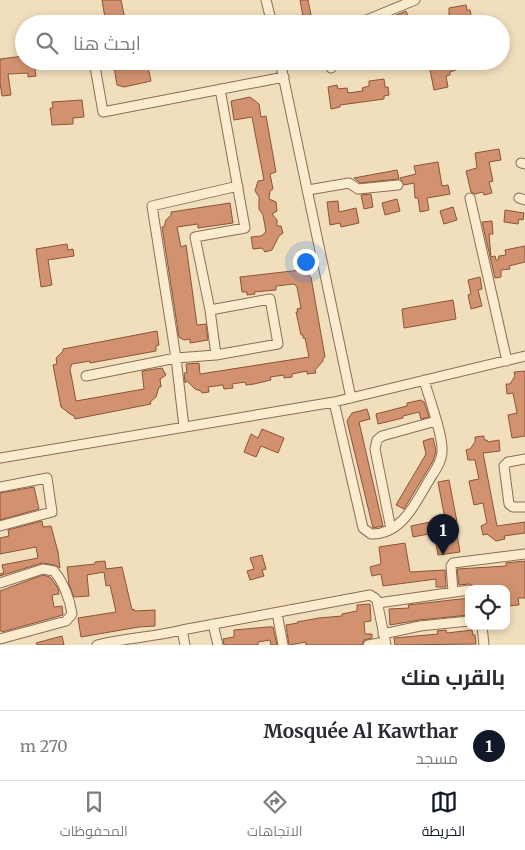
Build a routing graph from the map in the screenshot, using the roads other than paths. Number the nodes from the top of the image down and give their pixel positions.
1 (266, 0) edge
2 (415, 0) edge
3 (270, 15) edge
4 (379, 15) edge
5 (96, 70) edge
6 (282, 70) edge
7 (284, 77) junction
8 (220, 89) junction
9 (398, 185) dead end
10 (238, 186) junction
11 (308, 190) junction
12 (470, 198) dead end
13 (210, 310) junction
14 (216, 355) junction
15 (525, 356) edge
16 (176, 358) junction
17 (507, 361) junction
18 (86, 376) dead end
19 (424, 380) junction
20 (351, 398) junction
21 (334, 402) junction
22 (436, 421) junction
23 (184, 427) junction
24 (0, 458) edge
25 (525, 459) edge
26 (0, 486) edge
27 (525, 507) edge
28 (0, 526) edge
29 (390, 529) junction
30 (525, 554) edge
31 (0, 582) edge
32 (465, 590) edge
33 (453, 592) junction
34 (378, 603) junction
35 (278, 613) junction
36 (465, 621) edge
37 (213, 624) junction
38 (182, 630) junction
39 (482, 630) edge
40 (0, 638) edge
41 (385, 640) edge
42 (97, 645) edge
43 (186, 645) edge
44 (218, 645) edge
45 (283, 645) edge
46 (368, 645) edge
47 (484, 645) edge

1 - 3 street
2 - 4 street
5 - 8 street
6 - 7 street
7 - 8 street
7 - 11 street
8 - 10 street
9 - 11 street
10 - 13 street
10 - 16 street
11 - 20 street
12 - 17 street
13 - 14 street
13 - 14 street
14 - 16 street
15 - 17 street
16 - 18 street
16 - 23 street
17 - 19 street
19 - 20 street
19 - 22 street
20 - 21 street
21 - 23 street
21 - 29 street
22 - 29 street
22 - 29 street
23 - 24 street
25 - 27 street
26 - 28 street
30 - 33 street
31 - 40 street
32 - 33 street
33 - 34 street
34 - 35 street
34 - 41 street
35 - 37 street
35 - 45 street
36 - 41 street
37 - 38 street
37 - 44 street
38 - 42 street
38 - 43 street
39 - 47 street
41 - 46 street

